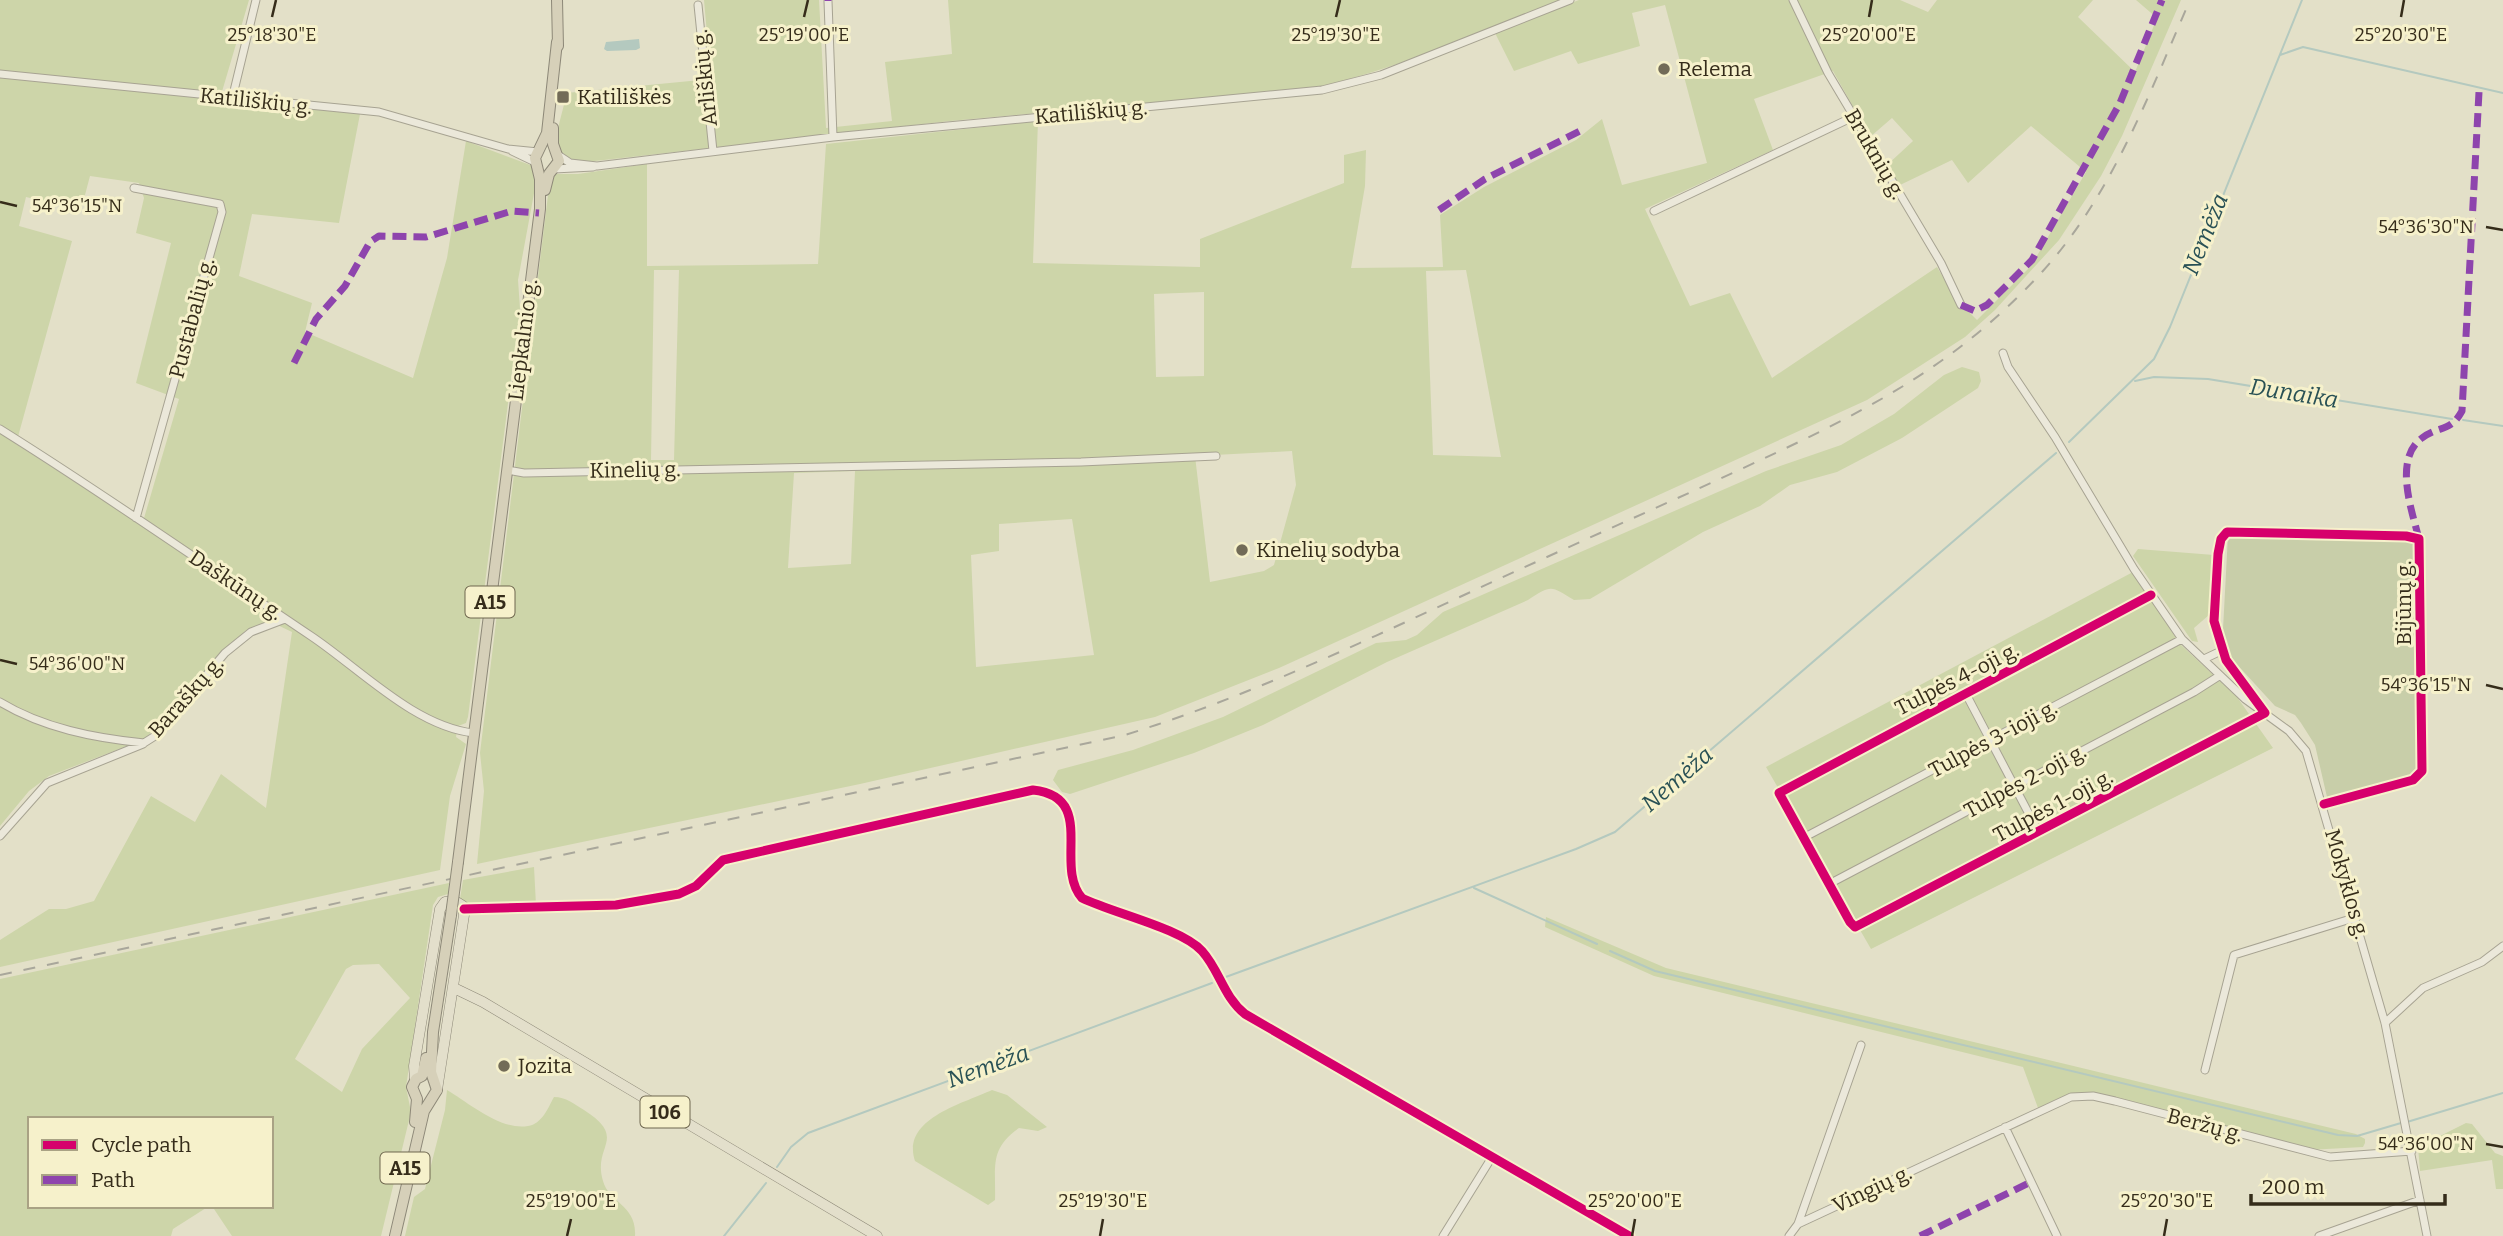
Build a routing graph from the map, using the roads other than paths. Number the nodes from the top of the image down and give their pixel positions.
1 (256, 0) edge
2 (557, 0) edge
3 (1570, 0) edge
4 (1793, 0) edge
5 (828, 1) edge
6 (698, 5) dead end
7 (557, 42) junction
8 (0, 74) edge
9 (232, 99) junction
10 (1853, 117) junction
11 (833, 137) junction
12 (713, 151) junction
13 (556, 152) junction
14 (538, 158) junction
15 (597, 166) junction
16 (553, 170) junction
17 (134, 188) dead end
18 (540, 209) junction
19 (1654, 211) dead end
20 (1961, 305) dead end
21 (2003, 353) dead end
22 (0, 429) edge
23 (1216, 456) dead end
24 (507, 470) junction
25 (136, 517) junction
26 (2151, 595) junction
27 (285, 619) junction
28 (2182, 639) junction
29 (2221, 651) junction
30 (2203, 659) junction
31 (2219, 676) junction
32 (1966, 694) junction
33 (0, 702) edge
34 (2265, 713) junction
35 (474, 733) junction
36 (1991, 741) junction
37 (144, 743) junction
38 (2015, 786) junction
39 (2324, 804) junction
40 (2039, 833) junction
41 (0, 836) edge
42 (1803, 838) junction
43 (1829, 884) junction
44 (464, 909) junction
45 (2357, 917) junction
46 (2503, 946) edge
47 (454, 988) junction
48 (2385, 1023) junction
49 (1861, 1045) dead end
50 (2205, 1070) dead end
51 (423, 1078) junction
52 (437, 1090) junction
53 (417, 1099) junction
54 (429, 1100) junction
55 (2004, 1127) junction
56 (2412, 1151) junction
57 (1492, 1157) junction
58 (2420, 1200) junction
59 (1798, 1224) junction
60 (392, 1236) edge
61 (877, 1236) edge
62 (1443, 1236) edge
63 (1629, 1236) edge
64 (1789, 1236) edge
65 (2057, 1236) edge
66 (2319, 1236) edge
67 (2427, 1236) edge

1 - 9 street
2 - 7 highway, Liepkalnio g. / A15
3 - 11 street, Katiliškių g.
4 - 10 street, Bruknių g.
5 - 11 street
6 - 12 street, Arliškių g.
7 - 13 highway, Liepkalnio g. / A15
7 - 14 highway, Liepkalnio g. / A15
8 - 9 street, Katiliškių g.
9 - 14 street, Katiliškių g.
10 - 19 street
10 - 20 street, Bruknių g.
11 - 12 street, Katiliškių g.
12 - 15 street, Katiliškių g.
13 - 14 highway
13 - 15 street, Katiliškių g.
13 - 16 highway, Liepkalnio g. / A15
14 - 16 highway
14 - 18 highway, Liepkalnio g. / A15
15 - 16 street, Katiliškių g.
16 - 18 highway, Liepkalnio g. / A15
17 - 25 street, Pustabalių g.
18 - 24 highway, Liepkalnio g. / A15
21 - 26 street, Mokyklos g.
22 - 25 street, Daškūnų g.
23 - 24 street, Kinelių g.
24 - 35 highway, A15
25 - 27 street, Daškūnų g.
26 - 28 street, Mokyklos g.
26 - 32 street, Tulpės 4-oji g.
27 - 35 street, Daškūnų g.
27 - 37 street, Baraškų g.
28 - 30 street, Mokyklos g.
28 - 36 street, Tulpės 3-ioji g.
29 - 30 street
29 - 34 street
29 - 39 street, Bijūnų g.
30 - 31 street, Mokyklos g.
31 - 34 street, Mokyklos g.
31 - 38 street, Tulpės 2-oji g.
32 - 36 street
32 - 42 street, Tulpės 4-oji g.
33 - 37 street, Baraškų g.
34 - 39 street, Mokyklos g.
34 - 40 street, Tulpės 1-oji g.
35 - 51 highway, A15, bridge
36 - 38 street
36 - 42 street, Tulpės 3-ioji g.
37 - 41 street
38 - 40 street
38 - 43 street, Tulpės 2-oji g.
39 - 45 street, Mokyklos g.
40 - 43 street, Tulpės 1-oji g.
42 - 43 street
44 - 47 main road
44 - 51 main road
44 - 57 street
45 - 48 street, Mokyklos g.
45 - 50 street
46 - 48 street
47 - 52 main road
47 - 61 main road, 106
48 - 56 street, Mokyklos g.
49 - 59 street, Vingių g.
51 - 52 highway, A15
51 - 53 highway, A15
52 - 54 highway, A15
53 - 54 highway
53 - 60 highway, A15
54 - 60 highway, A15
55 - 56 street, Beržų g.
55 - 59 street, Vingių g.
55 - 65 street
56 - 58 street, Mokyklos g.
57 - 62 street
57 - 63 street
58 - 66 street
58 - 67 street, Mokyklos g.
59 - 64 street

